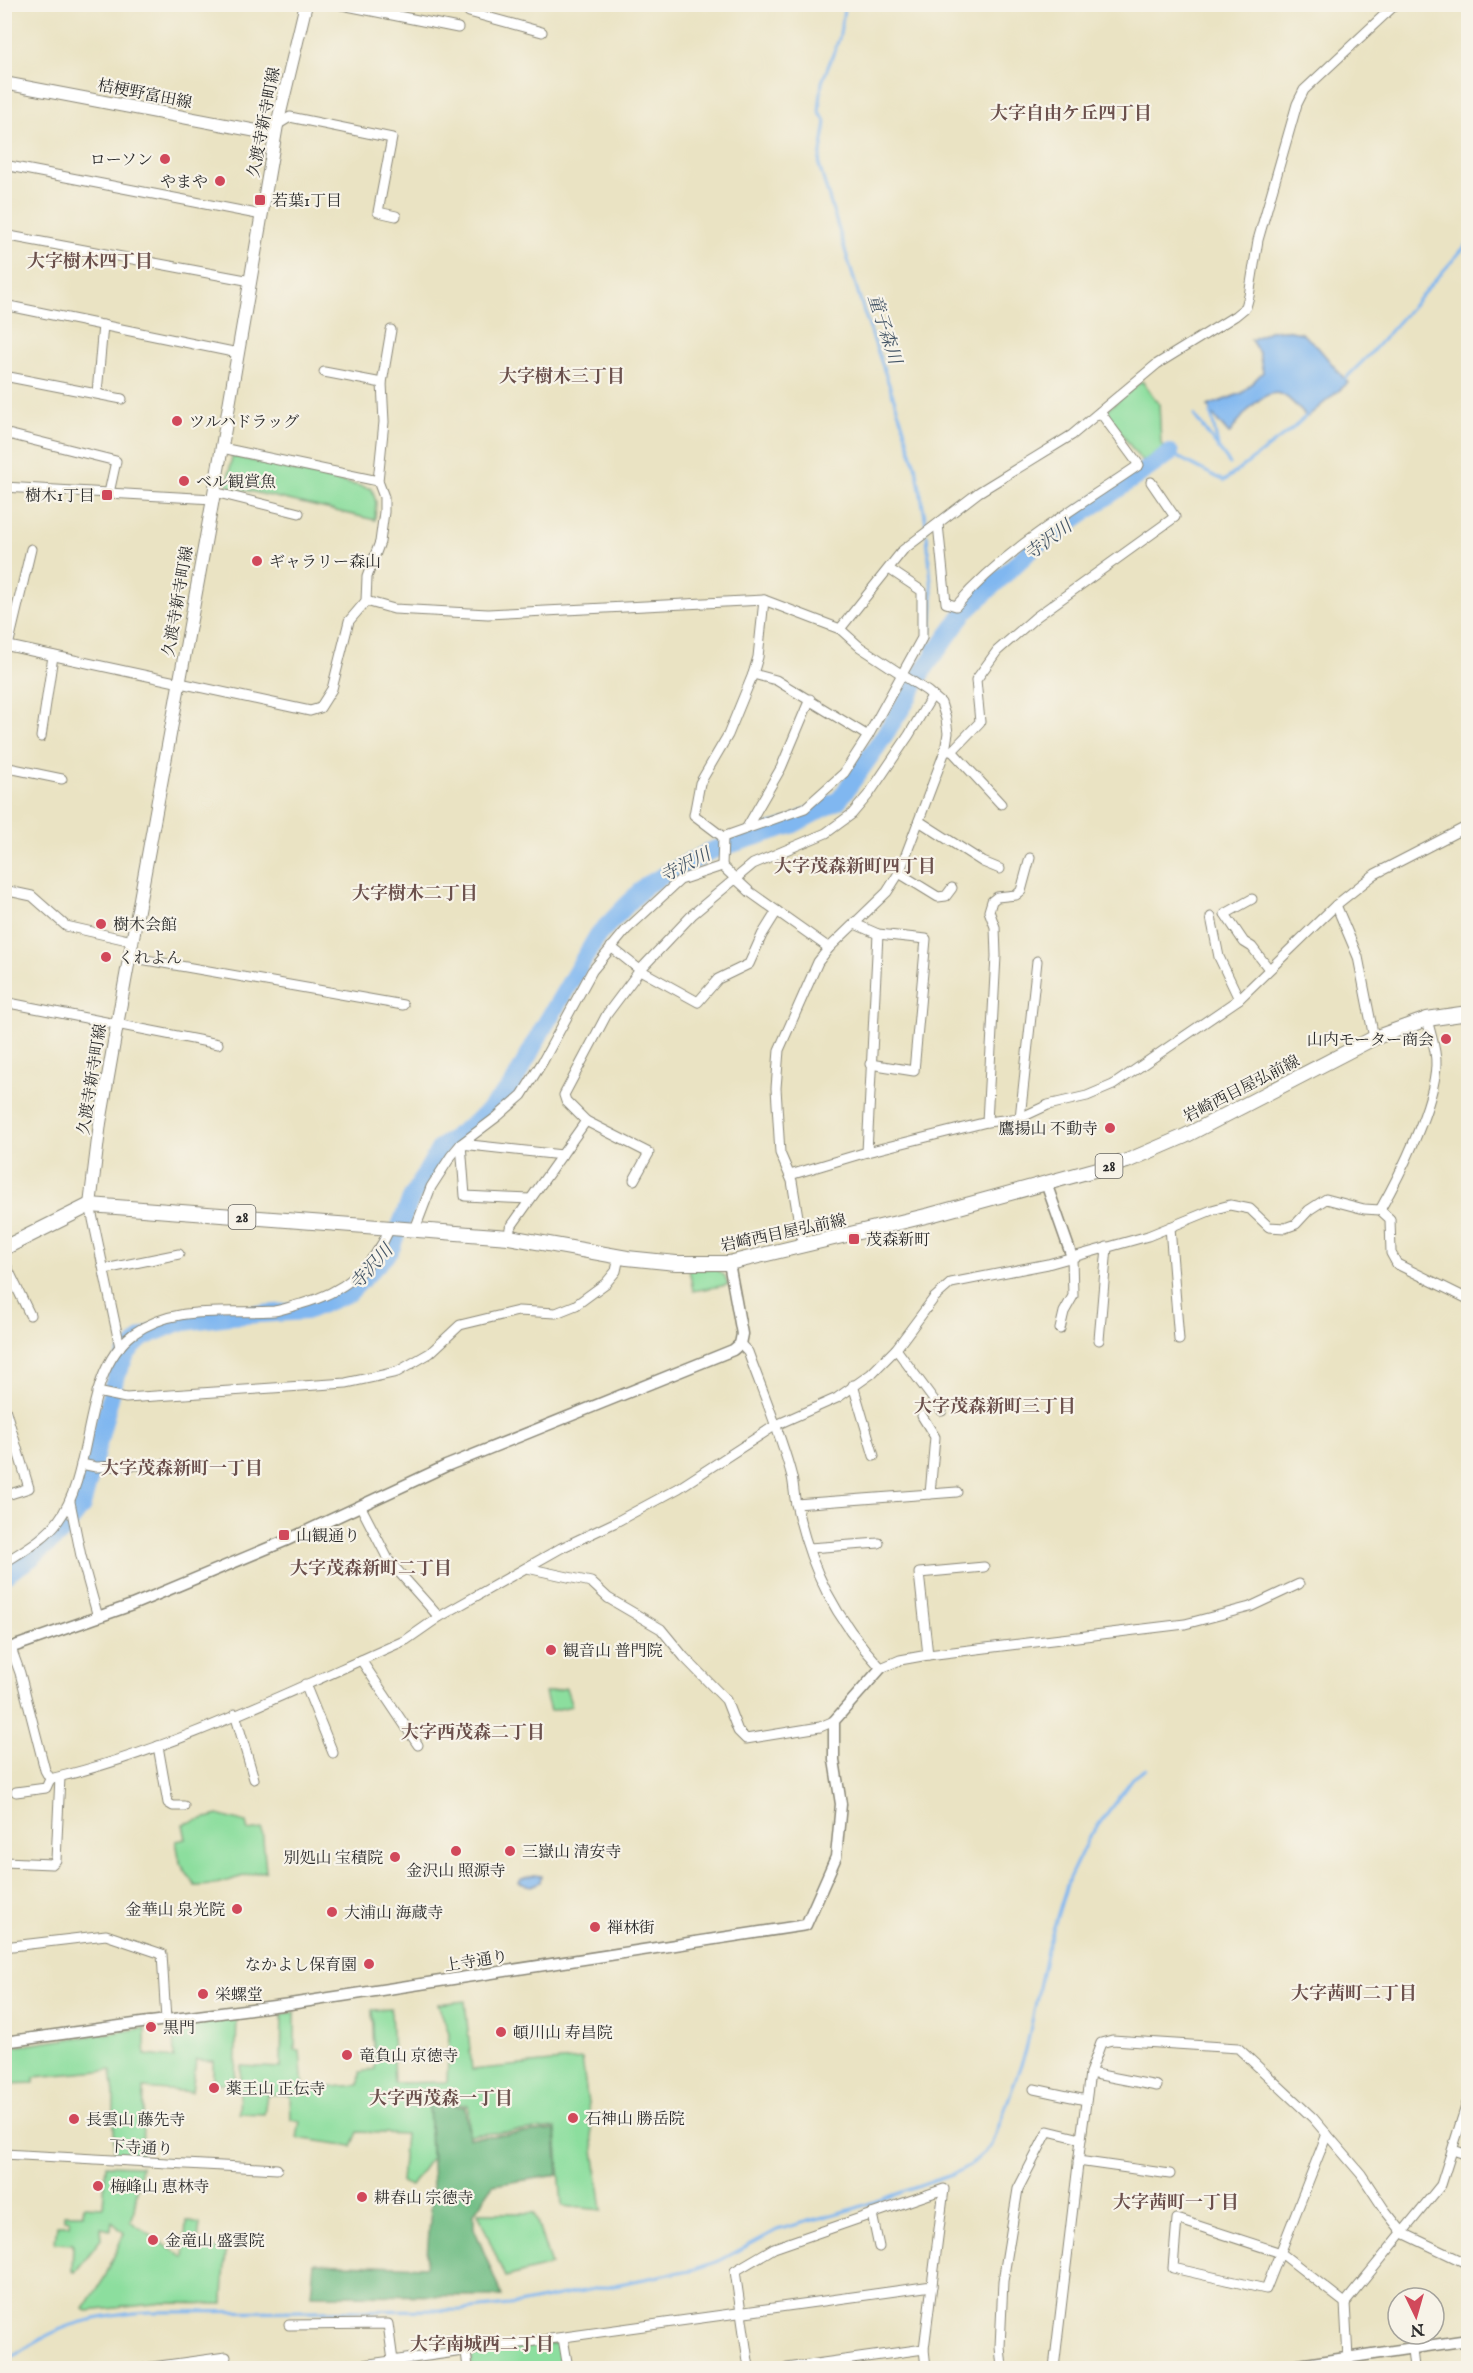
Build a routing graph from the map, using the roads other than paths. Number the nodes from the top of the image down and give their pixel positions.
1 (306, 4) edge
2 (337, 4) edge
3 (471, 4) edge
4 (1396, 4) edge
5 (458, 28) dead end
6 (542, 32) dead end
7 (4, 83) edge
8 (277, 124) junction
9 (4, 165) edge
10 (262, 215) junction
11 (396, 216) dead end
12 (4, 235) edge
13 (250, 280) junction
14 (4, 305) edge
15 (104, 325) junction
16 (391, 330) dead end
17 (238, 353) junction
18 (324, 372) dead end
19 (4, 376) edge
20 (382, 383) junction
21 (97, 393) junction
22 (122, 399) dead end
23 (1100, 412) junction
24 (4, 433) edge
25 (222, 448) junction
26 (378, 481) junction
27 (1151, 482) dead end
28 (4, 487) edge
29 (109, 493) junction
30 (214, 495) junction
31 (299, 513) dead end
32 (936, 525) junction
33 (31, 549) dead end
34 (889, 569) junction
35 (765, 600) junction
36 (366, 601) junction
37 (840, 628) junction
38 (6, 645) edge
39 (53, 656) junction
40 (753, 674) junction
41 (905, 677) junction
42 (179, 681) junction
43 (930, 693) junction
44 (810, 699) junction
45 (868, 736) junction
46 (41, 737) dead end
47 (949, 751) junction
48 (4, 767) edge
49 (62, 779) dead end
50 (1001, 804) dead end
51 (919, 821) junction
52 (1468, 826) edge
53 (746, 829) junction
54 (723, 840) junction
55 (1030, 858) dead end
56 (722, 864) junction
57 (1000, 869) dead end
58 (899, 873) junction
59 (735, 880) junction
60 (952, 888) dead end
61 (4, 890) edge
62 (1252, 899) dead end
63 (1336, 905) junction
64 (777, 911) junction
65 (1211, 917) dead end
66 (855, 924) junction
67 (878, 934) junction
68 (132, 941) junction
69 (612, 947) junction
70 (829, 948) junction
71 (129, 957) junction
72 (1037, 961) dead end
73 (1269, 969) junction
74 (640, 970) junction
75 (1239, 999) junction
76 (4, 1002) edge
77 (403, 1005) dead end
78 (1468, 1013) edge
79 (1427, 1020) junction
80 (117, 1025) junction
81 (1374, 1038) junction
82 (218, 1044) dead end
83 (870, 1064) junction
84 (1020, 1118) junction
85 (586, 1121) junction
86 (987, 1122) junction
87 (461, 1143) junction
88 (867, 1152) junction
89 (562, 1155) junction
90 (790, 1175) junction
91 (634, 1180) dead end
92 (1046, 1183) junction
93 (530, 1199) junction
94 (90, 1205) junction
95 (1380, 1209) junction
96 (1170, 1227) junction
97 (392, 1228) junction
98 (413, 1229) junction
99 (509, 1237) junction
100 (803, 1247) junction
101 (1107, 1247) junction
102 (4, 1248) edge
103 (179, 1254) dead end
104 (619, 1257) junction
105 (1072, 1257) junction
106 (4, 1261) edge
107 (729, 1263) junction
108 (105, 1269) junction
109 (1468, 1299) edge
110 (30, 1315) dead end
111 (1060, 1329) dead end
112 (1099, 1340) dead end
113 (1179, 1340) dead end
114 (740, 1344) junction
115 (120, 1347) junction
116 (896, 1349) junction
117 (853, 1386) junction
118 (100, 1393) junction
119 (4, 1405) edge
120 (942, 1411) dead end
121 (922, 1416) dead end
122 (776, 1425) junction
123 (874, 1456) dead end
124 (81, 1464) junction
125 (168, 1464) dead end
126 (957, 1492) dead end
127 (930, 1494) junction
128 (4, 1496) edge
129 (69, 1502) junction
130 (796, 1504) junction
131 (361, 1507) junction
132 (879, 1543) dead end
133 (809, 1548) junction
134 (4, 1563) edge
135 (984, 1567) dead end
136 (527, 1568) junction
137 (1299, 1584) dead end
138 (98, 1617) junction
139 (439, 1617) junction
140 (8, 1649) edge
141 (928, 1655) junction
142 (361, 1659) junction
143 (882, 1668) junction
144 (305, 1684) junction
145 (235, 1714) junction
146 (834, 1721) junction
147 (418, 1745) dead end
148 (158, 1746) junction
149 (333, 1753) dead end
150 (60, 1777) junction
151 (50, 1779) junction
152 (254, 1779) dead end
153 (16, 1792) dead end
154 (184, 1806) dead end
155 (4, 1862) edge
156 (4, 1947) edge
157 (166, 2020) junction
158 (4, 2042) edge
159 (1090, 2073) junction
160 (1157, 2086) dead end
161 (1034, 2089) dead end
162 (1086, 2100) junction
163 (1468, 2100) edge
164 (1327, 2134) junction
165 (1081, 2139) junction
166 (1453, 2150) junction
167 (4, 2154) edge
168 (1468, 2155) edge
169 (1078, 2160) junction
170 (277, 2169) dead end
171 (1170, 2174) dead end
172 (872, 2214) junction
173 (1403, 2233) junction
174 (879, 2247) dead end
175 (1281, 2253) junction
176 (1468, 2264) edge
177 (932, 2286) junction
178 (1345, 2303) junction
179 (741, 2314) junction
180 (289, 2325) dead end
181 (563, 2338) junction
182 (1468, 2340) edge
183 (924, 2349) junction
184 (1412, 2349) junction
185 (466, 2352) junction
186 (226, 2357) dead end
187 (1348, 2358) junction
188 (394, 2365) edge
189 (145, 2368) edge
190 (341, 2368) edge
191 (468, 2368) edge
192 (568, 2368) edge
193 (749, 2368) edge
194 (788, 2368) edge
195 (926, 2368) edge
196 (1002, 2368) edge
197 (1054, 2368) edge
198 (1278, 2368) edge
199 (1414, 2368) edge

1 - 8 main road, 久渡寺新寺町線
2 - 5 street
3 - 6 street
4 - 23 street
7 - 8 main road, 桔梗野富田線
8 - 10 main road, 久渡寺新寺町線
8 - 11 street
9 - 10 street
10 - 13 main road, 久渡寺新寺町線
12 - 13 street
13 - 17 main road, 久渡寺新寺町線
14 - 15 street
15 - 17 street
15 - 21 street
16 - 20 street
17 - 25 main road, 久渡寺新寺町線
18 - 20 street
19 - 21 street
20 - 26 street
21 - 22 street
23 - 32 street
23 - 32 street
24 - 29 street
25 - 26 street
25 - 30 main road, 久渡寺新寺町線
26 - 36 street
27 - 47 street
28 - 29 street
29 - 30 street
30 - 31 street
30 - 42 main road, 久渡寺新寺町線
32 - 34 street
33 - 38 street
34 - 37 street
34 - 41 street
35 - 36 street
35 - 37 street
35 - 40 street
36 - 42 street
37 - 41 street
38 - 39 street
39 - 42 street
39 - 46 street
40 - 44 street
40 - 54 street
41 - 43 street
41 - 45 street
42 - 68 main road, 久渡寺新寺町線
43 - 47 street
43 - 59 street
44 - 45 street
44 - 53 street
45 - 53 street
47 - 50 street
47 - 51 street
48 - 49 street
51 - 57 street
51 - 58 street
52 - 63 street
53 - 54 street
54 - 56 street
55 - 86 street
56 - 59 street
56 - 69 street
58 - 60 street
58 - 66 street
59 - 64 street
59 - 74 street
61 - 68 street
62 - 73 street
63 - 73 street
63 - 81 street
64 - 70 street
64 - 74 street
65 - 75 street
66 - 67 street
66 - 70 street
67 - 83 street
67 - 83 street
68 - 71 main road, 久渡寺新寺町線
69 - 74 street
69 - 87 street
70 - 90 street
71 - 77 street
71 - 80 main road, 久渡寺新寺町線
72 - 84 street
73 - 75 street
74 - 85 street
75 - 84 street
76 - 80 street
78 - 79 main road, 岩崎西目屋弘前線 / 28
79 - 81 main road, 岩崎西目屋弘前線 / 28
79 - 95 street
80 - 82 street
80 - 94 main road, 久渡寺新寺町線
81 - 92 main road, 岩崎西目屋弘前線 / 28
83 - 88 street
84 - 86 street
85 - 89 street
85 - 91 street
86 - 88 street
87 - 89 street
87 - 93 street
87 - 98 street
88 - 90 street
89 - 93 street
90 - 100 street
92 - 100 main road, 岩崎西目屋弘前線 / 28
92 - 105 street
93 - 99 street
94 - 97 main road, 岩崎西目屋弘前線 / 28
94 - 102 main road
94 - 108 street
95 - 96 street
95 - 109 street
96 - 101 street
96 - 113 street
97 - 98 main road, 岩崎西目屋弘前線 / 28
97 - 115 street
98 - 99 main road, 岩崎西目屋弘前線 / 28
99 - 104 main road, 岩崎西目屋弘前線 / 28
100 - 107 main road, 岩崎西目屋弘前線 / 28
101 - 105 street
101 - 112 street
103 - 108 street
104 - 107 main road, 岩崎西目屋弘前線 / 28
104 - 118 street
105 - 111 street
105 - 116 street
106 - 110 street
107 - 114 street
108 - 115 street
114 - 122 street
114 - 131 street
115 - 118 street
116 - 117 street
116 - 120 street
117 - 122 street
117 - 123 street
118 - 124 street
119 - 128 street
121 - 127 street
122 - 130 street
122 - 136 street
124 - 125 street
124 - 129 street
126 - 127 street
127 - 130 street
129 - 134 street
129 - 138 street
130 - 133 street
131 - 138 street
131 - 139 street
132 - 133 street
133 - 143 street
135 - 141 street
136 - 139 street
136 - 146 street
137 - 141 street
138 - 140 street
139 - 142 street
140 - 151 street
141 - 143 street
142 - 144 street
142 - 147 street
143 - 146 street
144 - 145 street
144 - 149 street
145 - 148 street
145 - 152 street
146 - 157 street, 上寺通り
148 - 150 street
148 - 154 street
150 - 151 street
150 - 155 street
151 - 153 street
156 - 157 street
157 - 158 street, 上寺通り
159 - 160 street
159 - 162 street
159 - 164 street
161 - 162 street
162 - 165 street
163 - 166 street
164 - 173 street
164 - 175 street
165 - 169 street
165 - 196 street
166 - 168 street
166 - 173 street
167 - 170 street, 下寺通り
169 - 171 street
169 - 197 street
172 - 174 street
172 - 177 street
172 - 179 street
173 - 176 street
173 - 178 street
175 - 175 street
175 - 178 street
177 - 179 street
177 - 183 street
178 - 187 street
179 - 181 street
179 - 193 street
180 - 188 street
181 - 185 street
181 - 192 street
182 - 184 street
183 - 194 street
183 - 195 street
184 - 187 street
184 - 199 street
185 - 188 street
185 - 191 street
186 - 189 street
187 - 198 street
188 - 190 street

